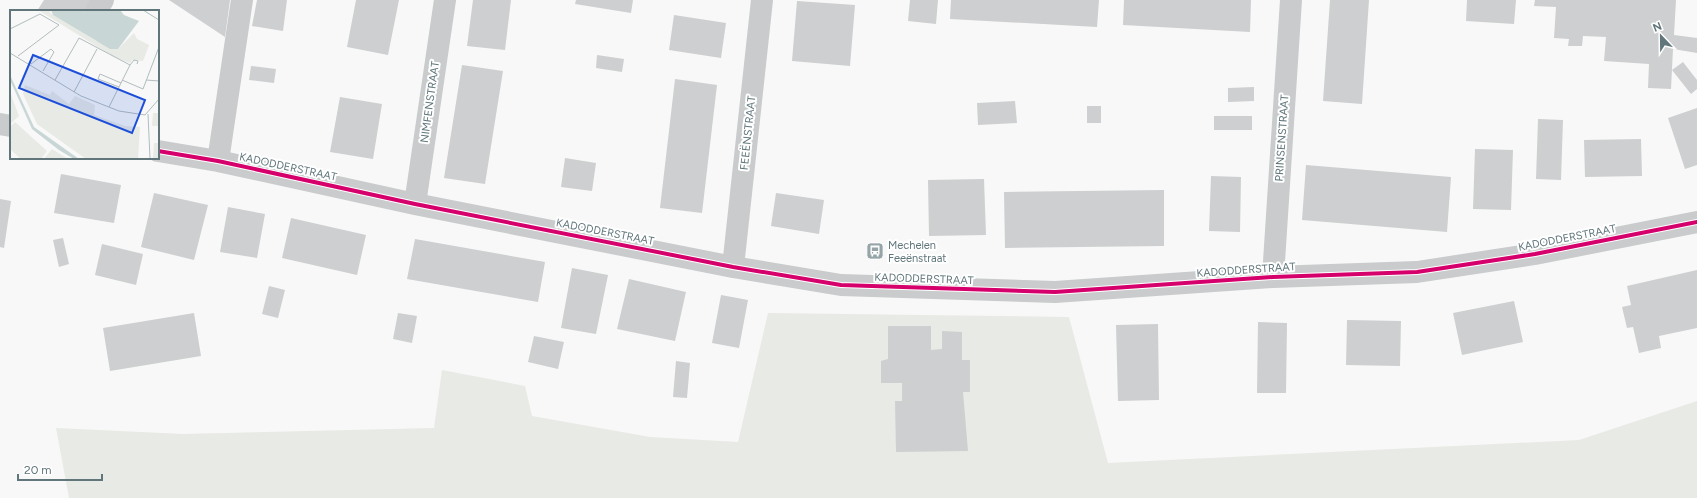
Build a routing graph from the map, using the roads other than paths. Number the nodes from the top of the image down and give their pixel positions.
1 (103, 0) edge
2 (242, 0) edge
3 (446, 0) edge
4 (762, 0) edge
5 (1291, 0) edge
6 (97, 10) edge
7 (0, 124) edge
8 (10, 126) edge
9 (159, 151) edge
10 (218, 161) junction
11 (415, 204) junction
12 (1697, 222) edge
13 (733, 267) junction
14 (1273, 277) junction

1 - 6 street
2 - 10 street
3 - 11 street, NIMFENSTRAAT
4 - 13 street, FEEËNSTRAAT
5 - 14 street, PRINSENSTRAAT
7 - 8 street
9 - 10 street, KADODDERSTRAAT
10 - 11 street, KADODDERSTRAAT
11 - 13 street, KADODDERSTRAAT
12 - 14 street, KADODDERSTRAAT
13 - 14 street, KADODDERSTRAAT

